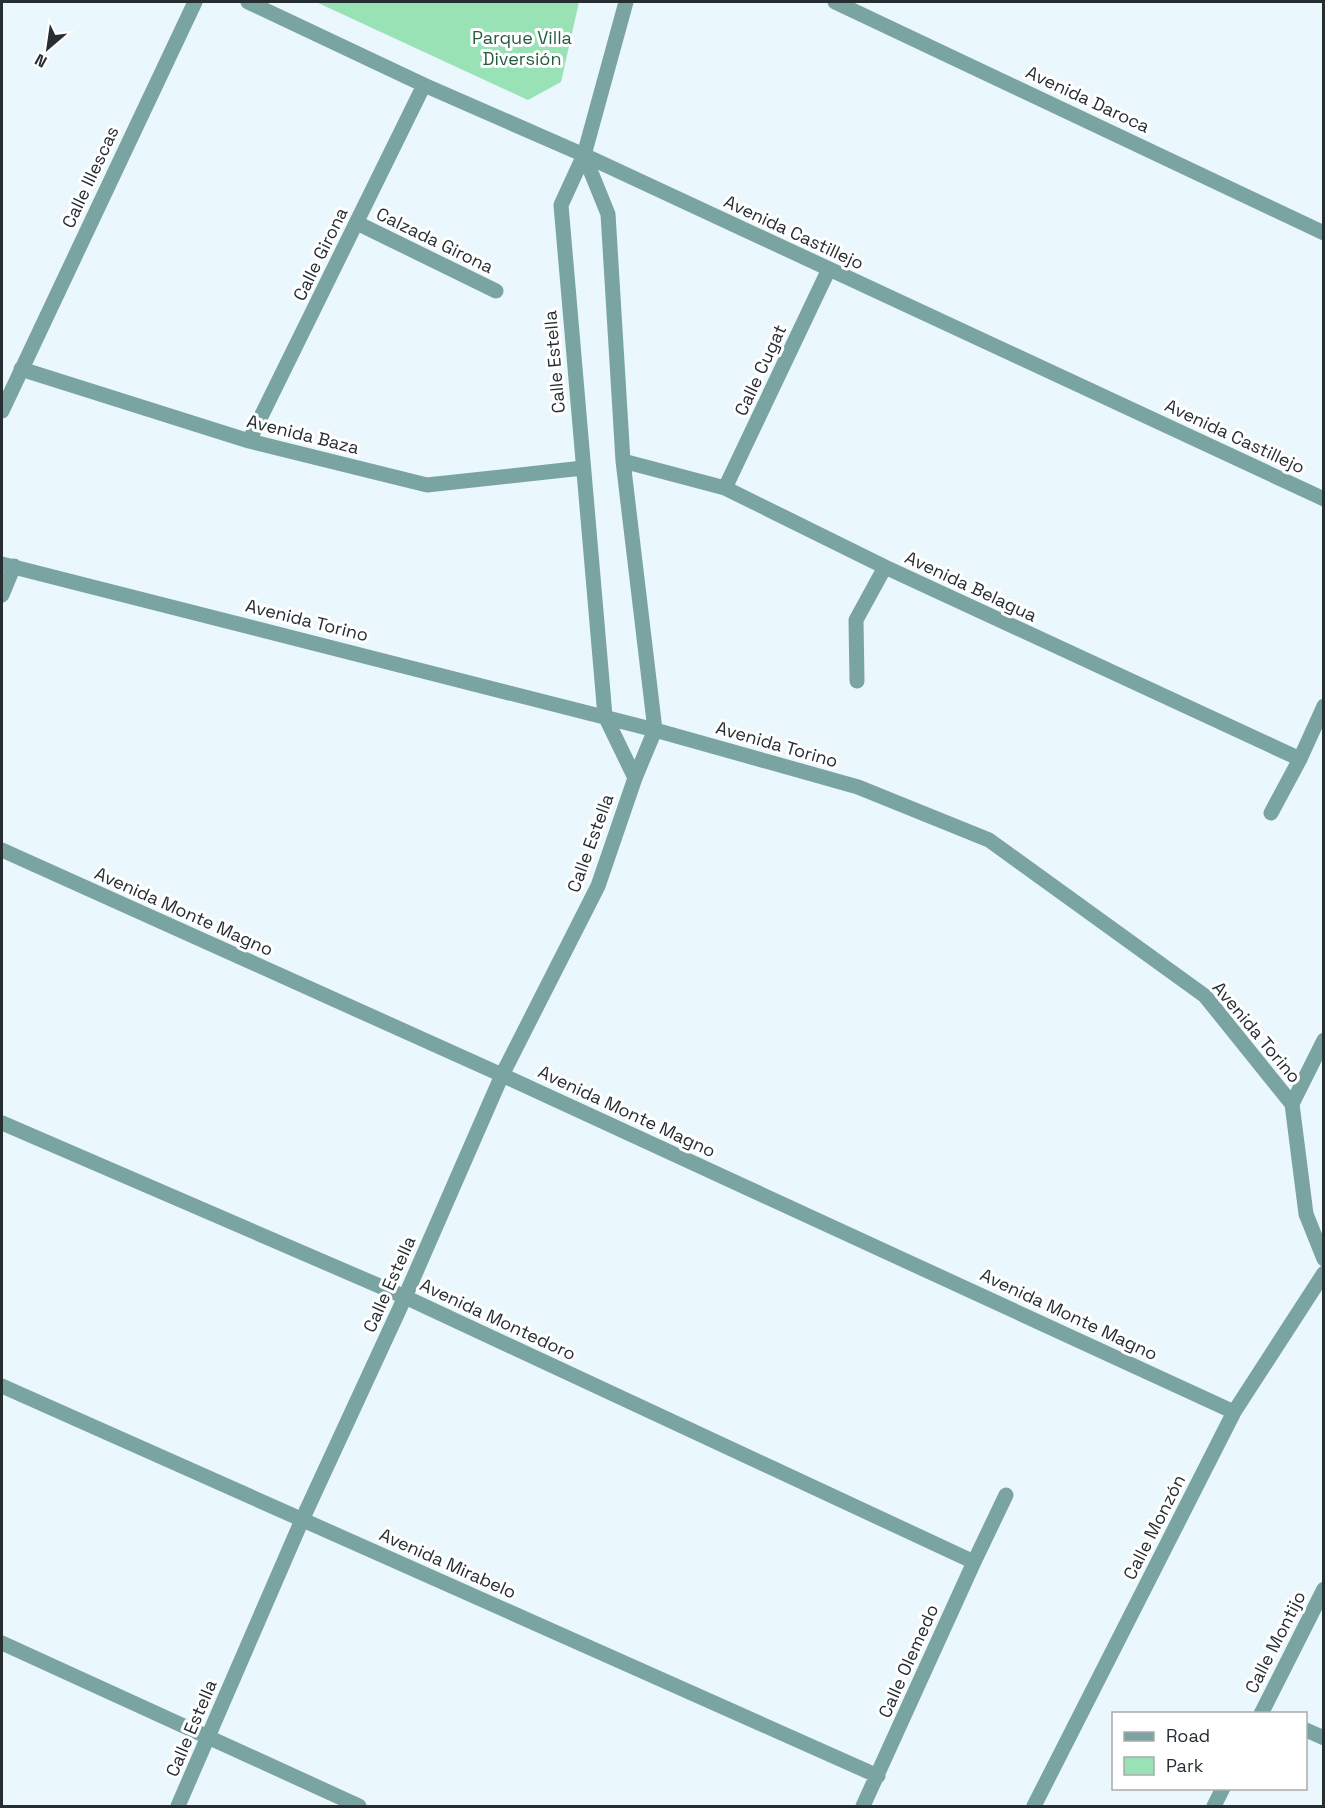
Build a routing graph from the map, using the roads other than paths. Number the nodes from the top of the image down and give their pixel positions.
1 (195, 2) edge
2 (248, 2) edge
3 (626, 2) edge
4 (835, 2) edge
5 (424, 85) junction
6 (584, 155) junction
7 (357, 223) junction
8 (1323, 233) edge
9 (829, 269) junction
10 (496, 291) dead end
11 (21, 369) junction
12 (2, 411) edge
13 (249, 441) junction
14 (622, 460) junction
15 (583, 468) junction
16 (725, 488) junction
17 (1323, 499) edge
18 (8, 565) edge
19 (885, 567) junction
20 (2, 595) edge
21 (856, 681) dead end
22 (1323, 706) edge
23 (605, 716) junction
24 (656, 730) junction
25 (1300, 759) junction
26 (634, 778) junction
27 (1271, 813) dead end
28 (2, 850) edge
29 (1323, 1040) edge
30 (502, 1075) junction
31 (1292, 1104) junction
32 (2, 1123) edge
33 (1323, 1259) edge
34 (1323, 1273) edge
35 (405, 1297) junction
36 (2, 1386) edge
37 (1234, 1412) junction
38 (1006, 1495) dead end
39 (302, 1520) junction
40 (974, 1562) junction
41 (1323, 1588) edge
42 (2, 1643) edge
43 (1264, 1712) edge
44 (1307, 1731) edge
45 (209, 1737) junction
46 (1323, 1738) edge
47 (878, 1776) junction
48 (1223, 1790) edge
49 (178, 1806) edge
50 (359, 1806) edge
51 (863, 1806) edge
52 (1034, 1806) edge
53 (1215, 1806) edge

1 - 11 street, Calle Illescas
2 - 5 street, Avenida Castillejo
3 - 6 street, Calle Estella
4 - 8 street, Avenida Daroca
5 - 6 street, Avenida Castillejo
5 - 7 street, Calle Girona
6 - 9 street, Avenida Castillejo
6 - 14 street
6 - 15 street, Calle Estella
7 - 10 street, Calzada Girona
7 - 13 street, Calle Girona
9 - 16 street, Calle Cugat
9 - 17 street, Avenida Castillejo
11 - 12 street, Calle Illescas
11 - 13 street, Avenida Baza
13 - 15 street, Avenida Baza
14 - 16 street, Avenida Belagua
14 - 24 street
15 - 23 street, Calle Estella
16 - 19 street, Avenida Belagua
18 - 20 street
18 - 23 street, Avenida Torino
19 - 21 street
19 - 25 street, Avenida Belagua
22 - 25 street
23 - 24 street, Avenida Torino
23 - 26 street, Calle Estella
24 - 26 street, Calle Estella
24 - 31 street, Avenida Torino
25 - 27 street
26 - 30 street, Calle Estella
28 - 30 street, Avenida Monte Magno
29 - 31 street
30 - 35 street, Calle Estella
30 - 37 street, Avenida Monte Magno
31 - 33 street, Avenida Torino
32 - 35 street, Avenida Montedoro
34 - 37 street, Calle Monzón
35 - 39 street, Calle Estella
35 - 40 street, Avenida Montedoro
36 - 39 street, Avenida Mirabelo
37 - 52 street, Calle Monzón
38 - 40 street, Calle Olemedo
39 - 45 street, Calle Estella
39 - 47 street, Avenida Mirabelo
40 - 47 street, Calle Olemedo
41 - 43 street, Calle Montijo
42 - 45 street
44 - 46 street
45 - 49 street, Calle Estella
45 - 50 street
47 - 51 street, Calle Olemedo
48 - 53 street

